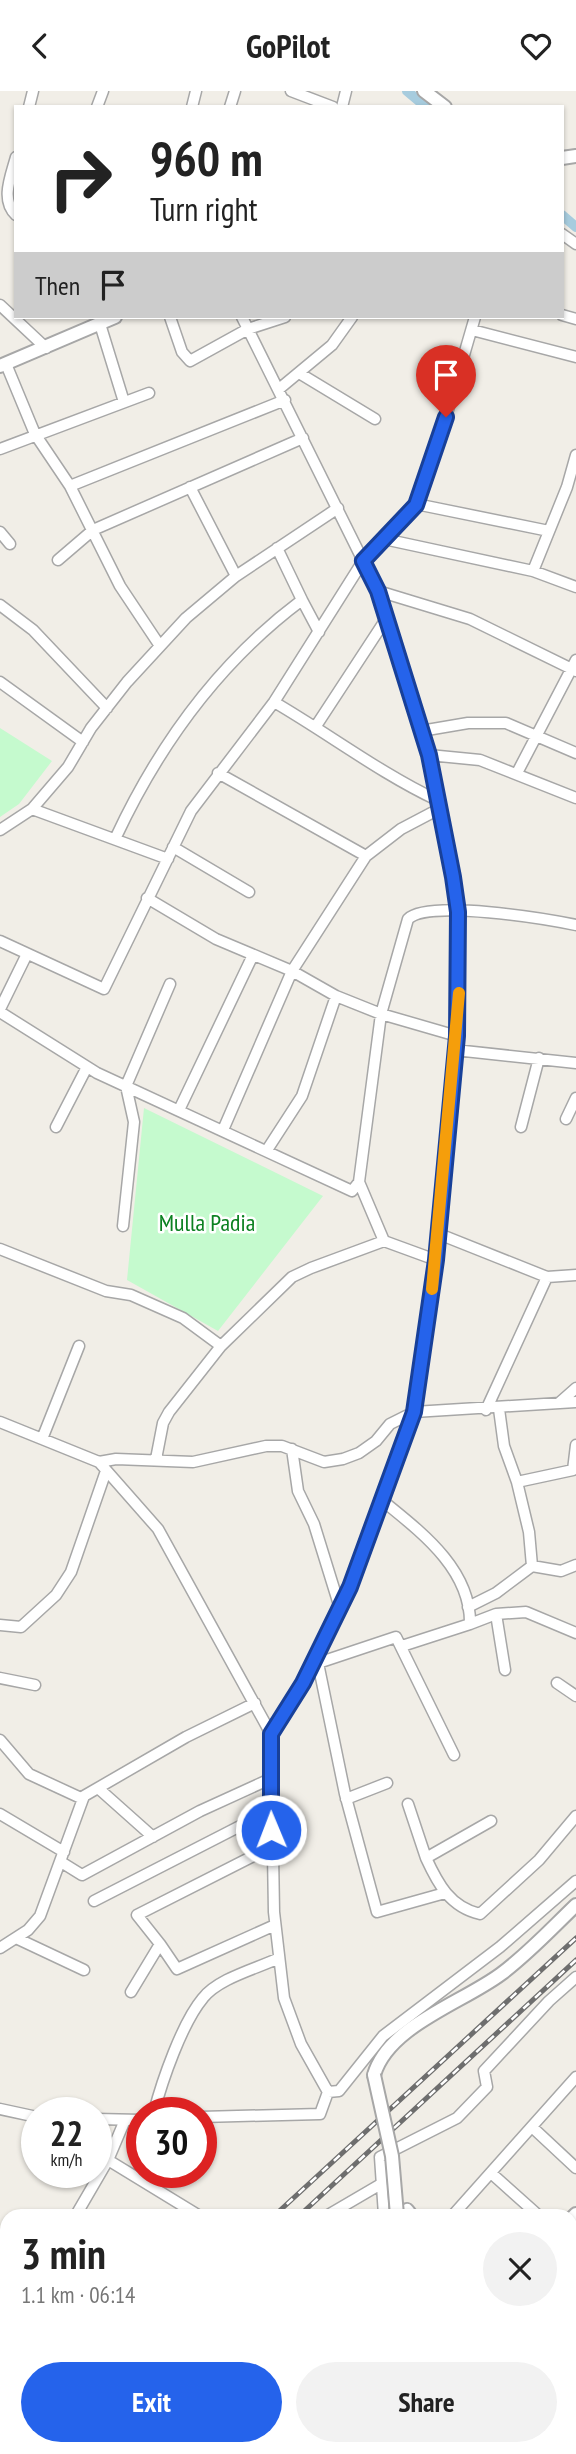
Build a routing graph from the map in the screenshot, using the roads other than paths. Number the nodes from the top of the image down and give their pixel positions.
1 (290, 91) edge
2 (424, 91) edge
3 (328, 105) edge
4 (442, 105) edge
5 (14, 165) edge
6 (3, 207) edge
7 (0, 305) edge
8 (14, 318) edge
9 (15, 319) edge
10 (111, 319) edge
11 (171, 319) edge
12 (243, 319) edge
13 (279, 319) edge
14 (351, 319) edge
15 (475, 319) edge
16 (100, 324) junction
17 (248, 329) junction
18 (472, 330) junction
19 (47, 348) junction
20 (576, 357) edge
21 (3, 365) edge
22 (299, 373) junction
23 (279, 389) junction
24 (149, 393) dead end
25 (285, 400) junction
26 (124, 402) junction
27 (375, 419) dead end
28 (35, 434) junction
29 (303, 437) junction
30 (0, 449) edge
31 (576, 456) edge
32 (70, 486) junction
33 (190, 487) junction
34 (416, 505) junction
35 (338, 508) junction
36 (93, 530) junction
37 (549, 531) junction
38 (0, 532) edge
39 (384, 539) junction
40 (10, 544) dead end
41 (277, 548) junction
42 (58, 560) dead end
43 (363, 561) junction
44 (533, 571) junction
45 (236, 576) junction
46 (576, 587) edge
47 (378, 591) junction
48 (302, 600) junction
49 (0, 604) edge
50 (386, 619) junction
51 (319, 632) junction
52 (160, 646) junction
53 (575, 667) edge
54 (0, 682) edge
55 (274, 702) junction
56 (107, 708) junction
57 (316, 726) junction
58 (421, 731) junction
59 (538, 736) junction
60 (83, 742) junction
61 (576, 753) edge
62 (429, 755) junction
63 (218, 772) junction
64 (517, 773) junction
65 (576, 798) edge
66 (438, 805) junction
67 (32, 809) junction
68 (0, 830) edge
69 (116, 837) junction
70 (173, 847) junction
71 (366, 856) junction
72 (168, 859) junction
73 (249, 893) dead end
74 (147, 898) junction
75 (458, 912) junction
76 (576, 925) edge
77 (0, 941) edge
78 (27, 954) junction
79 (253, 955) junction
80 (292, 971) junction
81 (170, 984) dead end
82 (336, 996) junction
83 (0, 1011) edge
84 (381, 1014) junction
85 (457, 1036) junction
86 (456, 1050) junction
87 (540, 1058) junction
88 (576, 1063) edge
89 (87, 1067) junction
90 (127, 1086) junction
91 (576, 1098) edge
92 (179, 1110) junction
93 (566, 1119) dead end
94 (56, 1127) dead end
95 (521, 1127) dead end
96 (223, 1130) junction
97 (267, 1150) junction
98 (359, 1182) junction
99 (123, 1226) dead end
100 (439, 1234) junction
101 (384, 1241) junction
102 (0, 1249) edge
103 (436, 1260) junction
104 (576, 1275) edge
105 (547, 1277) junction
106 (79, 1346) dead end
107 (221, 1346) junction
108 (576, 1388) edge
109 (576, 1402) edge
110 (559, 1403) junction
111 (499, 1409) junction
112 (486, 1410) junction
113 (414, 1412) junction
114 (0, 1422) edge
115 (42, 1439) junction
116 (576, 1445) edge
117 (292, 1449) junction
118 (156, 1459) junction
119 (99, 1462) junction
120 (106, 1471) junction
121 (517, 1482) junction
122 (383, 1501) junction
123 (576, 1565) edge
124 (532, 1566) junction
125 (468, 1607) junction
126 (340, 1608) junction
127 (496, 1614) junction
128 (470, 1624) junction
129 (0, 1625) edge
130 (576, 1633) edge
131 (402, 1646) junction
132 (315, 1664) junction
133 (505, 1670) dead end
134 (0, 1678) edge
135 (557, 1683) dead end
136 (36, 1685) dead end
137 (576, 1696) edge
138 (255, 1703) junction
139 (271, 1734) junction
140 (0, 1740) edge
141 (454, 1755) dead end
142 (270, 1779) junction
143 (387, 1783) dead end
144 (97, 1788) junction
145 (83, 1799) junction
146 (346, 1799) junction
147 (408, 1804) dead end
148 (271, 1813) junction
149 (0, 1814) edge
150 (576, 1816) edge
151 (491, 1821) dead end
152 (153, 1837) junction
153 (271, 1847) junction
154 (62, 1857) junction
155 (426, 1858) junction
156 (576, 1881) edge
157 (445, 1892) junction
158 (576, 1898) edge
159 (94, 1901) dead end
160 (576, 1906) edge
161 (275, 1924) junction
162 (16, 1938) junction
163 (160, 1944) junction
164 (0, 1948) edge
165 (527, 1952) junction
166 (279, 1958) junction
167 (84, 1970) dead end
168 (576, 1977) edge
169 (131, 1992) dead end
170 (576, 2077) edge
171 (328, 2092) junction
172 (158, 2097) edge
173 (0, 2109) edge
174 (21, 2113) edge
175 (217, 2117) edge
176 (112, 2120) edge
177 (125, 2120) joint
178 (532, 2127) junction
179 (112, 2151) edge
180 (112, 2162) edge
181 (576, 2168) edge
182 (491, 2173) junction
183 (381, 2184) junction
184 (92, 2188) edge
185 (79, 2209) edge
186 (188, 2209) edge
187 (338, 2209) edge
188 (383, 2209) edge
189 (396, 2209) edge
190 (458, 2209) edge
191 (531, 2209) edge

1 - 3 street
2 - 4 street
5 - 6 street
7 - 8 street
9 - 19 street
10 - 16 street
11 - 17 street
12 - 17 street
13 - 17 street
14 - 22 street
15 - 18 street
16 - 19 street
16 - 26 street
17 - 23 street
18 - 20 street
18 - 34 street
19 - 21 street
21 - 28 street
22 - 23 street
22 - 27 street
23 - 25 street
24 - 26 street
25 - 29 street
25 - 32 street
26 - 28 street
28 - 30 street
28 - 32 street
29 - 33 street
29 - 35 street
31 - 37 street
32 - 36 street
33 - 36 street
33 - 45 street
34 - 37 street
34 - 39 street
35 - 41 street
35 - 43 street
36 - 42 street
36 - 52 street
37 - 44 street
38 - 40 street
39 - 43 street
39 - 44 street
41 - 45 street
41 - 48 street
43 - 47 street
43 - 51 street
44 - 46 street
45 - 52 street
47 - 50 street
47 - 53 street
48 - 51 street
48 - 69 street
49 - 56 street
50 - 57 street
50 - 58 street
51 - 55 street
52 - 56 street
53 - 59 street
54 - 60 street
55 - 57 street
55 - 63 street
56 - 60 street
57 - 66 street
58 - 59 street
58 - 62 street
59 - 61 street
59 - 64 street
60 - 67 street
62 - 64 street
62 - 66 street
63 - 70 street
63 - 71 street
64 - 65 street
66 - 71 street
66 - 75 street
67 - 68 street
67 - 69 street
69 - 72 street
70 - 72 street
70 - 73 street
71 - 80 street
72 - 74 street
74 - 78 street
74 - 79 street
75 - 76 street
75 - 84 street
75 - 85 street
77 - 78 street
78 - 83 street
79 - 80 street
79 - 92 street
80 - 82 street
80 - 96 street
81 - 90 street
82 - 84 street
82 - 97 street
83 - 89 street
84 - 85 street
84 - 98 street
85 - 86 street
86 - 87 street
86 - 100 street
87 - 88 street
87 - 95 street
89 - 90 street
89 - 94 street
90 - 92 street
90 - 99 street
91 - 93 street
92 - 96 street
96 - 97 street
97 - 98 street
98 - 101 street
100 - 103 street
100 - 105 street
101 - 103 street
101 - 107 street
102 - 107 street
103 - 113 street
104 - 105 street
105 - 112 street
106 - 115 street
107 - 118 street
108 - 110 street
109 - 110 street
110 - 111 street
111 - 112 street
111 - 121 street
112 - 113 street
113 - 117 street
113 - 122 street
114 - 115 street
115 - 119 street
116 - 121 street
117 - 118 street
117 - 126 street
118 - 119 street
119 - 120 street
120 - 129 street
120 - 138 street
121 - 124 street
122 - 125 street
122 - 126 street
123 - 124 street
124 - 125 street
125 - 128 street
126 - 132 street
127 - 128 street
127 - 130 street
127 - 133 street
128 - 131 street
131 - 132 street
131 - 141 street
132 - 139 street
132 - 146 street
134 - 136 street
135 - 137 street
138 - 139 street
138 - 144 street
139 - 142 street
140 - 145 street
142 - 148 street
142 - 152 street
143 - 146 street
144 - 145 street
144 - 152 street
145 - 154 street
146 - 157 street
147 - 155 street
148 - 153 street
148 - 159 street
149 - 154 street
150 - 157 street
151 - 155 street
152 - 154 street
153 - 161 street
153 - 163 street
154 - 162 street
155 - 157 street
156 - 171 street
158 - 165 street
160 - 165 street
161 - 163 street
161 - 166 street
162 - 164 street
162 - 167 street
163 - 169 street
165 - 189 street, bridge
166 - 171 street
166 - 172 street
168 - 183 street
170 - 178 street
171 - 175 street
173 - 174 street
176 - 177 street
177 - 179 street
178 - 181 street
178 - 182 street
180 - 186 street
182 - 190 street
182 - 191 street
183 - 187 street
183 - 188 street
184 - 185 street

